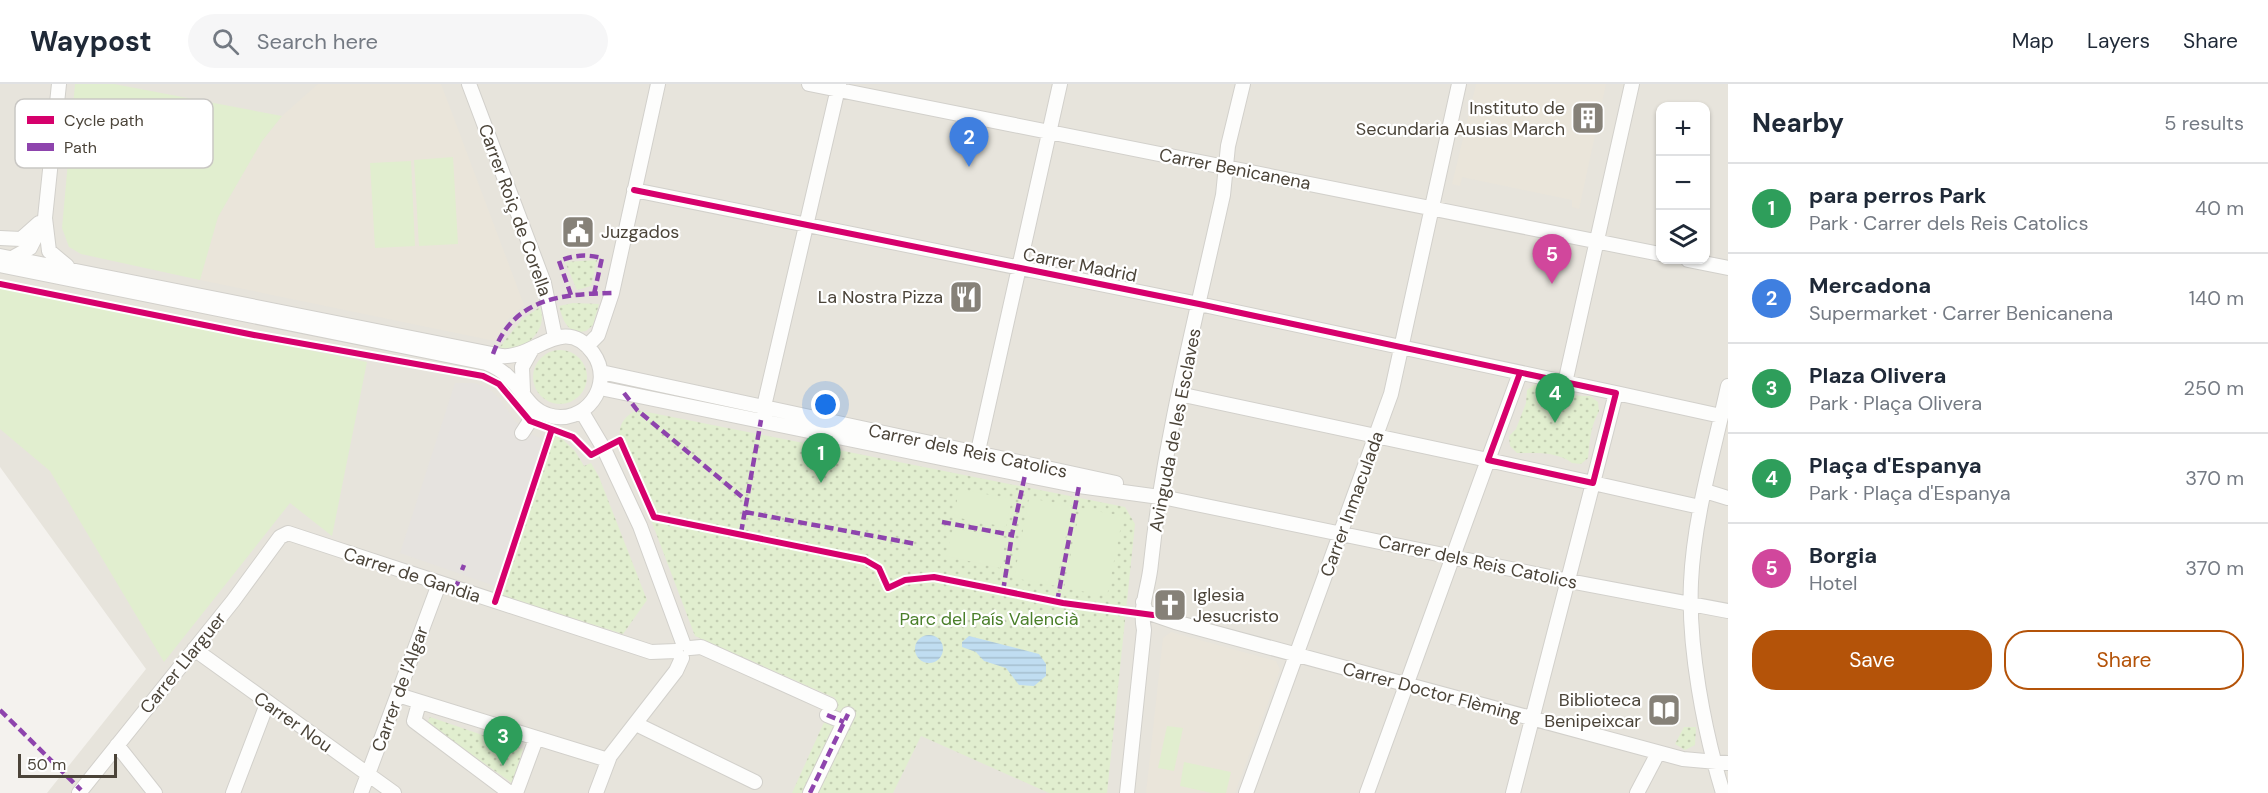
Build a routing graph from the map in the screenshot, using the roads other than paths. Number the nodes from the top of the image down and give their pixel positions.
1 (58, 84) edge
2 (469, 84) edge
3 (658, 84) edge
4 (809, 84) edge
5 (1060, 84) edge
6 (1243, 84) edge
7 (1459, 84) edge
8 (1632, 84) edge
9 (838, 87) edge
10 (57, 99) edge
11 (1050, 132) junction
12 (1226, 167) junction
13 (50, 168) edge
14 (634, 190) junction
15 (1432, 207) junction
16 (45, 218) junction
17 (807, 227) junction
18 (0, 238) edge
19 (1597, 241) junction
20 (1656, 253) edge
21 (4, 259) edge
22 (1708, 264) edge
23 (68, 267) junction
24 (1019, 268) junction
25 (1728, 268) edge
26 (1199, 304) junction
27 (555, 337) junction
28 (587, 346) junction
29 (1401, 346) junction
30 (534, 347) junction
31 (601, 372) junction
32 (1520, 373) junction
33 (1565, 383) junction
34 (1728, 386) edge
35 (600, 388) junction
36 (523, 391) junction
37 (1616, 393) junction
38 (1179, 394) junction
39 (537, 410) junction
40 (582, 412) junction
41 (762, 413) junction
42 (1721, 416) junction
43 (522, 433) dead end
44 (1377, 435) junction
45 (976, 459) junction
46 (1488, 460) junction
47 (1593, 483) junction
48 (1705, 491) junction
49 (1134, 494) junction
50 (1158, 496) junction
51 (1728, 498) edge
52 (1700, 507) junction
53 (1155, 525) junction
54 (288, 533) joint
55 (1341, 533) junction
56 (1452, 557) junction
57 (1569, 581) junction
58 (439, 584) junction
59 (1149, 588) junction
60 (1143, 602) junction
61 (1692, 606) junction
62 (1728, 610) edge
63 (1153, 615) junction
64 (1144, 630) junction
65 (682, 646) junction
66 (194, 648) junction
67 (1296, 656) junction
68 (1405, 685) junction
69 (398, 695) junction
70 (419, 703) junction
71 (267, 704) junction
72 (1532, 719) junction
73 (636, 724) junction
74 (536, 739) junction
75 (117, 746) junction
76 (1658, 753) junction
77 (609, 760) junction
78 (1713, 762) junction
79 (1728, 763) edge
80 (368, 774) junction
81 (755, 782) dead end
82 (1725, 792) edge
83 (79, 793) edge
84 (155, 793) edge
85 (233, 793) edge
86 (361, 793) edge
87 (394, 793) edge
88 (510, 793) edge
89 (516, 793) edge
90 (596, 793) edge
91 (810, 793) edge
92 (1127, 793) edge
93 (1246, 793) edge
94 (1367, 793) edge
95 (1513, 793) edge
96 (1637, 793) edge

1 - 10 street
2 - 27 street, Carrer Roiç de Corella
3 - 14 street
4 - 9 street, Carrer Benicanena
5 - 11 street
6 - 12 street, Avinguda de les Esclaves
7 - 15 street, Carrer Inmaculada
8 - 19 street
9 - 11 street, Carrer Benicanena
9 - 17 street
11 - 12 street, Carrer Benicanena
11 - 24 street
12 - 15 street, Carrer Benicanena
12 - 26 street, Avinguda de les Esclaves
13 - 16 street
14 - 17 street, Carrer Madrid
14 - 28 street
15 - 19 street, Carrer Benicanena
15 - 29 street, Carrer Inmaculada
16 - 18 street
16 - 21 street
16 - 23 street
17 - 24 street, Carrer Madrid
17 - 41 street
19 - 20 street, Carrer Benicanena
19 - 33 street
21 - 23 street
21 - 36 street
22 - 25 street
23 - 30 street
24 - 26 street, Carrer Madrid
24 - 45 street
26 - 29 street, Carrer Madrid
26 - 38 street, Avinguda de les Esclaves
27 - 28 street
27 - 30 street
28 - 31 street
29 - 32 street, Carrer Madrid
29 - 44 street, Carrer Inmaculada
30 - 36 street
31 - 35 street
31 - 41 street, Carrer dels Reis Catolics
32 - 33 street, Carrer Madrid
32 - 46 street
33 - 37 street, Carrer Madrid
34 - 42 street
35 - 40 street
35 - 41 street, Carrer dels Reis Catolics
36 - 39 street
37 - 42 street, Carrer Madrid
37 - 47 street
38 - 44 street
38 - 50 street, Avinguda de les Esclaves
39 - 40 street
39 - 43 street
40 - 65 street
41 - 45 street, Carrer dels Reis Catolics
42 - 48 street
44 - 46 street
44 - 55 street, Carrer Inmaculada
45 - 49 street, Carrer dels Reis Catolics
45 - 50 street, Carrer dels Reis Catolics
46 - 47 street
46 - 56 street
47 - 52 street
47 - 57 street
48 - 51 street
48 - 52 street
49 - 50 street, Carrer dels Reis Catolics
49 - 53 street
50 - 53 street, Avinguda de les Esclaves
50 - 55 street, Carrer dels Reis Catolics
52 - 61 street
53 - 59 street, Avinguda de les Esclaves
54 - 58 street, Carrer de Gandia
54 - 66 street, Carrer Llarguer
55 - 56 street, Carrer dels Reis Catolics
55 - 67 street, Carrer Inmaculada
56 - 57 street, Carrer dels Reis Catolics
56 - 68 street
57 - 61 street, Carrer dels Reis Catolics
57 - 72 street
58 - 65 street, Carrer de Gandia
58 - 69 street, Carrer de l'Algar
59 - 60 street, Avinguda de les Esclaves
59 - 63 street, Avinguda de les Esclaves
60 - 63 street
60 - 64 street, Avinguda de les Esclaves
61 - 62 street, Carrer dels Reis Catolics
61 - 78 street
63 - 64 street, Avinguda de les Esclaves
63 - 67 street, Carrer Doctor Flèming
64 - 92 street, Avinguda de les Esclaves
65 - 73 street
65 - 91 street, Carrer de Gandia
66 - 71 street, Carrer Nou
66 - 75 street, Carrer Llarguer
67 - 68 street, Carrer Doctor Flèming
67 - 93 street, Carrer Inmaculada
68 - 72 street, Carrer Doctor Flèming
68 - 94 street
69 - 70 street
69 - 80 street, Carrer de l'Algar
70 - 74 street
70 - 88 street
71 - 80 street, Carrer Nou
71 - 85 street
72 - 76 street, Carrer Doctor Flèming
72 - 95 street
73 - 77 street
73 - 81 street
74 - 77 street
74 - 89 street
75 - 83 street, Carrer Llarguer
75 - 84 street
76 - 78 street, Carrer Doctor Flèming
76 - 96 street
77 - 90 street
78 - 79 street, Carrer Doctor Flèming
78 - 82 street
80 - 86 street, Carrer de l'Algar
80 - 87 street, Carrer Nou

